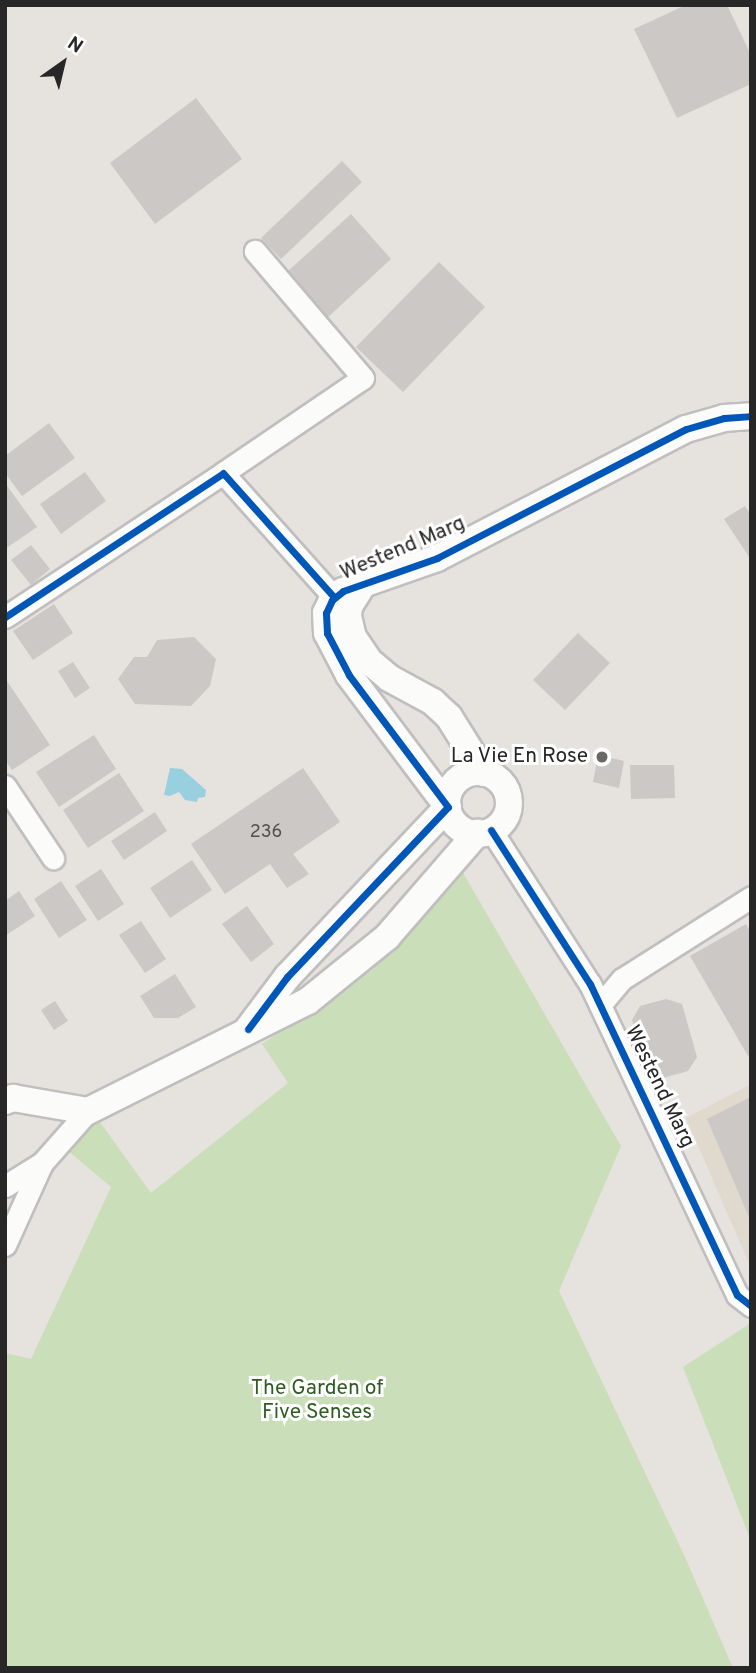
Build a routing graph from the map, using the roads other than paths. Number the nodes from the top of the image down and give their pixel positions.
1 (255, 251) dead end
2 (751, 415) edge
3 (223, 473) junction
4 (363, 584) junction
5 (334, 597) junction
6 (5, 617) edge
7 (484, 773) junction
8 (5, 786) edge
9 (448, 807) junction
10 (484, 832) junction
11 (53, 858) dead end
12 (751, 897) edge
13 (600, 1005) junction
14 (248, 1029) junction
15 (5, 1101) edge
16 (88, 1111) junction
17 (42, 1163) junction
18 (5, 1186) edge
19 (5, 1245) edge
20 (744, 1301) edge

1 - 3 street
2 - 4 street, Westend Marg
3 - 5 street
3 - 6 street
4 - 5 street, Westend Marg
4 - 7 street, Westend Marg
5 - 9 street, Westend Marg
7 - 9 street
7 - 10 street, Westend Marg
8 - 11 street
9 - 10 street, Westend Marg
9 - 14 street
10 - 13 street, Westend Marg
10 - 14 street
12 - 13 street
13 - 20 street, Westend Marg
14 - 16 street
15 - 16 street
16 - 17 street
17 - 18 street
17 - 19 street

